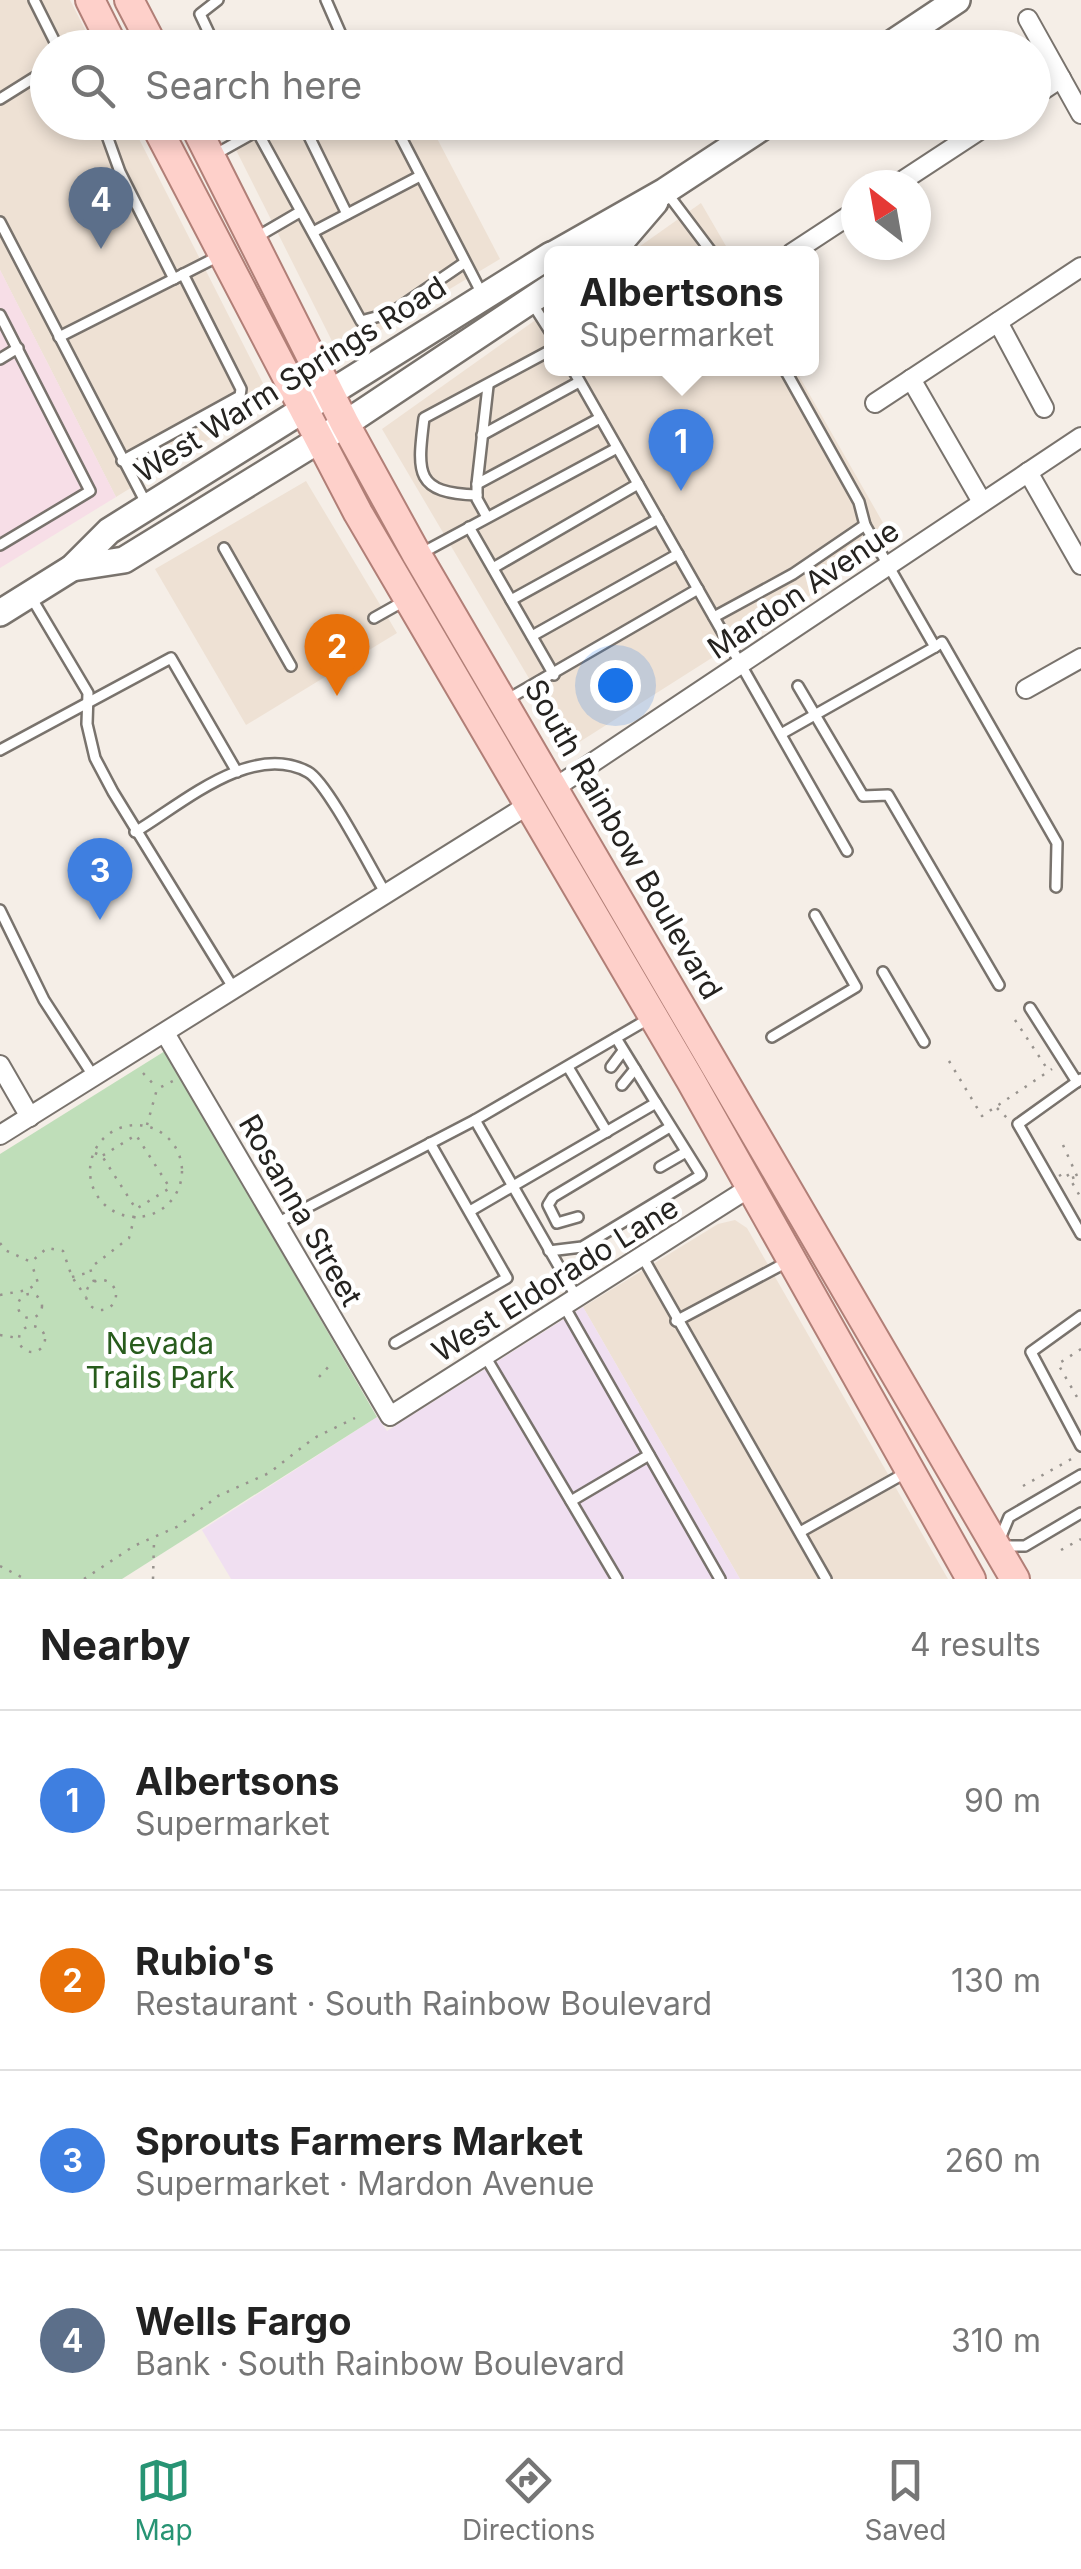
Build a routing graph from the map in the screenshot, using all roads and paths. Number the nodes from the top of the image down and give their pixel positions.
1 (34, 0) edge
2 (90, 0) edge
3 (218, 0) edge
4 (326, 0) edge
5 (957, 0) edge
6 (132, 2) edge
7 (1028, 19) dead end
8 (49, 30) edge
9 (98, 30) edge
10 (145, 30) edge
11 (208, 30) edge
12 (339, 30) edge
13 (915, 30) edge
14 (1034, 30) edge
15 (1051, 60) edge
16 (1061, 78) junction
17 (30, 80) edge
18 (1051, 85) edge
19 (0, 99) edge
20 (1081, 114) edge
21 (108, 140) edge
22 (164, 140) edge
23 (202, 140) edge
24 (236, 140) edge
25 (262, 140) edge
26 (311, 140) edge
27 (402, 140) edge
28 (742, 140) edge
29 (966, 140) edge
30 (210, 157) junction
31 (919, 170) edge
32 (420, 176) junction
33 (665, 190) junction
34 (298, 213) junction
35 (346, 214) junction
36 (616, 216) junction
37 (841, 221) edge
38 (0, 222) edge
39 (314, 231) junction
40 (252, 239) junction
41 (565, 246) edge
42 (583, 246) edge
43 (612, 246) edge
44 (703, 246) edge
45 (803, 246) edge
46 (224, 254) junction
47 (544, 259) edge
48 (464, 263) junction
49 (1081, 267) edge
50 (544, 272) edge
51 (179, 277) junction
52 (541, 293) edge
53 (483, 296) junction
54 (0, 315) edge
55 (998, 322) junction
56 (59, 338) junction
57 (18, 348) junction
58 (544, 354) edge
59 (0, 359) edge
60 (576, 376) edge
61 (788, 376) edge
62 (911, 379) junction
63 (579, 382) junction
64 (488, 386) junction
65 (330, 394) junction
66 (875, 403) dead end
67 (1044, 408) dead end
68 (303, 410) junction
69 (600, 418) junction
70 (345, 424) junction
71 (482, 435) junction
72 (1081, 437) edge
73 (318, 440) junction
74 (617, 448) junction
75 (122, 462) junction
76 (1028, 472) junction
77 (638, 484) junction
78 (477, 490) junction
79 (982, 502) junction
80 (148, 507) junction
81 (487, 517) junction
82 (658, 519) junction
83 (865, 526) junction
84 (469, 527) junction
85 (0, 546) edge
86 (224, 548) dead end
87 (678, 554) junction
88 (417, 555) junction
89 (1081, 565) edge
90 (888, 566) junction
91 (72, 568) junction
92 (493, 568) junction
93 (698, 589) junction
94 (30, 594) junction
95 (408, 600) junction
96 (511, 600) junction
97 (0, 613) edge
98 (374, 618) dead end
99 (714, 618) junction
100 (532, 636) junction
101 (936, 647) junction
102 (1081, 658) edge
103 (741, 665) junction
104 (291, 666) dead end
105 (554, 674) junction
106 (798, 686) dead end
107 (460, 687) junction
108 (1026, 689) dead end
109 (506, 700) junction
110 (88, 701) junction
111 (815, 715) junction
112 (780, 734) junction
113 (0, 750) edge
114 (237, 772) junction
115 (556, 787) junction
116 (528, 805) junction
117 (135, 832) junction
118 (847, 851) dead end
119 (1056, 887) dead end
120 (386, 894) junction
121 (0, 910) edge
122 (627, 911) junction
123 (815, 915) dead end
124 (882, 972) dead end
125 (999, 985) dead end
126 (234, 989) junction
127 (1030, 1008) dead end
128 (652, 1016) junction
129 (1015, 1020) dead end
130 (165, 1033) junction
131 (772, 1037) dead end
132 (616, 1038) junction
133 (924, 1042) dead end
134 (624, 1051) junction
135 (948, 1061) dead end
136 (1064, 1061) junction
137 (0, 1065) edge
138 (611, 1066) dead end
139 (568, 1067) junction
140 (635, 1070) junction
141 (1049, 1071) junction
142 (143, 1073) dead end
143 (94, 1076) junction
144 (175, 1080) dead end
145 (1079, 1080) edge
146 (691, 1081) junction
147 (622, 1085) dead end
148 (594, 1087) dead end
149 (158, 1089) junction
150 (586, 1097) junction
151 (656, 1103) junction
152 (605, 1107) dead end
153 (598, 1116) junction
154 (30, 1117) junction
155 (475, 1120) junction
156 (143, 1126) junction
157 (670, 1126) junction
158 (607, 1132) junction
159 (136, 1135) junction
160 (0, 1136) edge
161 (764, 1142) junction
162 (430, 1144) junction
163 (1063, 1145) dead end
164 (686, 1152) junction
165 (93, 1153) junction
166 (102, 1156) junction
167 (660, 1167) dead end
168 (90, 1168) junction
169 (78, 1169) dead end
170 (1079, 1176) edge
171 (1070, 1179) junction
172 (1050, 1181) junction
173 (513, 1187) junction
174 (170, 1188) junction
175 (749, 1188) junction
176 (178, 1190) junction
177 (1081, 1198) edge
178 (136, 1209) junction
179 (470, 1211) junction
180 (578, 1217) dead end
181 (136, 1218) junction
182 (277, 1224) junction
183 (1081, 1234) edge
184 (0, 1243) edge
185 (549, 1251) junction
186 (827, 1253) junction
187 (642, 1256) junction
188 (791, 1260) junction
189 (32, 1262) junction
190 (89, 1273) junction
191 (72, 1277) junction
192 (94, 1282) junction
193 (0, 1295) edge
194 (86, 1298) junction
195 (570, 1302) junction
196 (1081, 1316) edge
197 (30, 1319) junction
198 (676, 1321) junction
199 (30, 1326) junction
200 (0, 1336) edge
201 (19, 1338) junction
202 (394, 1343) dead end
203 (1081, 1349) edge
204 (485, 1356) junction
205 (331, 1364) dead end
206 (320, 1377) dead end
207 (1081, 1404) edge
208 (390, 1416) joint
209 (355, 1418) dead end
210 (1081, 1446) edge
211 (1081, 1454) edge
212 (649, 1455) junction
213 (909, 1471) junction
214 (1081, 1476) edge
215 (1024, 1486) dead end
216 (571, 1500) junction
217 (1081, 1513) edge
218 (800, 1532) junction
219 (1081, 1540) edge
220 (154, 1541) junction
221 (996, 1546) junction
222 (1061, 1550) dead end
223 (0, 1566) edge
224 (968, 1576) edge
225 (25, 1579) edge
226 (84, 1579) edge
227 (153, 1579) edge
228 (618, 1579) edge
229 (720, 1579) edge
230 (826, 1579) edge
231 (1015, 1579) edge

1 - 8 lane
2 - 9 main road
3 - 11 lane
4 - 12 lane
5 - 13 main road
6 - 10 main road
7 - 14 street
15 - 16 street
16 - 18 street
16 - 20 street
17 - 19 lane
21 - 51 lane
22 - 46 main road
23 - 30 main road, South Rainbow Boulevard
24 - 30 lane
25 - 34 lane
26 - 35 lane
27 - 32 lane
28 - 33 main road, West Warm Springs Road
29 - 31 street
30 - 40 main road, South Rainbow Boulevard
32 - 35 lane
32 - 48 lane
33 - 36 main road, West Warm Springs Road
33 - 43 main road, West Warm Springs Road
33 - 44 lane
34 - 39 lane
34 - 40 lane
35 - 39 lane
36 - 41 main road, West Warm Springs Road
36 - 42 main road
37 - 45 street
38 - 56 lane
39 - 48 lane
40 - 65 main road, South Rainbow Boulevard
46 - 51 lane
46 - 68 main road
47 - 53 main road, West Warm Springs Road
48 - 53 lane
49 - 55 street
50 - 52 main road
51 - 56 lane
51 - 75 lane
52 - 70 main road, West Warm Springs Road
53 - 65 main road, West Warm Springs Road
54 - 57 lane
55 - 62 street
55 - 67 street
56 - 75 lane
57 - 59 lane
57 - 85 lane
58 - 64 lane
60 - 63 lane
61 - 83 lane
62 - 66 street
62 - 79 street
63 - 69 lane
63 - 71 lane
64 - 71 lane
64 - 78 lane
65 - 68 main road, West Warm Springs Road
65 - 70 main road, South Rainbow Boulevard
68 - 73 main road
68 - 80 main road, West Warm Springs Road
69 - 74 lane
69 - 78 lane
70 - 73 main road, West Warm Springs Road
70 - 88 main road, South Rainbow Boulevard
71 - 78 lane
72 - 76 street, Mardon Avenue
73 - 91 main road, West Warm Springs Road
73 - 95 main road
74 - 77 lane
74 - 81 lane
75 - 80 lane
76 - 79 street, Mardon Avenue
76 - 89 street
77 - 82 lane
77 - 92 lane
78 - 81 lane
79 - 90 street, Mardon Avenue
80 - 91 main road, West Warm Springs Road
81 - 84 lane
82 - 87 lane
82 - 96 lane
83 - 90 lane
83 - 99 lane
84 - 88 lane
84 - 92 lane
86 - 104 lane
87 - 93 lane
87 - 100 lane
88 - 109 main road, South Rainbow Boulevard
90 - 101 lane
90 - 103 street, Mardon Avenue
91 - 94 main road, West Warm Springs Road
92 - 96 lane
93 - 99 lane
93 - 105 lane
94 - 97 main road, West Warm Springs Road
94 - 110 lane
95 - 98 lane
95 - 107 main road
96 - 100 lane
99 - 103 lane
100 - 105 lane
101 - 111 lane
101 - 119 lane
102 - 108 street
103 - 112 lane
103 - 115 street, Mardon Avenue
105 - 109 lane
106 - 111 lane
107 - 115 main road
107 - 116 main road
109 - 115 main road, South Rainbow Boulevard
110 - 113 lane
110 - 114 lane
110 - 117 lane
111 - 112 lane
111 - 125 lane
112 - 118 lane
114 - 117 lane
114 - 120 lane
115 - 122 main road, South Rainbow Boulevard
116 - 120 street
116 - 122 main road
116 - 128 main road
117 - 126 lane
120 - 126 street
121 - 143 lane
122 - 161 main road, South Rainbow Boulevard
123 - 131 lane
124 - 133 lane
126 - 130 street
127 - 136 lane
128 - 132 lane
128 - 146 main road
129 - 141 path
130 - 143 street
130 - 182 street, Rosanna Street
132 - 134 lane
132 - 139 lane
134 - 138 lane
134 - 140 lane
135 - 141 path
136 - 141 path
136 - 145 lane
137 - 154 street
139 - 150 lane
139 - 155 lane
140 - 147 lane
140 - 151 lane
142 - 149 path
143 - 154 street
144 - 149 path
145 - 172 lane
146 - 161 main road
146 - 175 main road
148 - 150 lane
149 - 156 path
150 - 153 lane
151 - 157 lane
151 - 158 lane
152 - 153 lane
153 - 158 lane
154 - 160 street
155 - 162 lane
155 - 173 lane
156 - 159 path
156 - 165 path
156 - 176 path
157 - 164 lane
157 - 180 lane
158 - 173 lane
159 - 166 path
159 - 174 path
161 - 186 main road, South Rainbow Boulevard
162 - 179 lane
162 - 182 lane
163 - 170 path
164 - 167 lane
164 - 185 lane
165 - 166 path
165 - 168 path
166 - 178 path
168 - 169 path
168 - 181 path
170 - 171 path
171 - 172 path
171 - 177 path
172 - 183 lane
173 - 179 lane
173 - 185 lane
174 - 176 path
174 - 178 path
175 - 186 main road
175 - 187 street, West Eldorado Lane
175 - 188 main road
176 - 181 path
178 - 181 path
179 - 202 lane
181 - 190 path
182 - 208 street, Rosanna Street
184 - 189 path
185 - 195 lane
186 - 221 main road, South Rainbow Boulevard
187 - 195 street, West Eldorado Lane
187 - 198 lane
188 - 198 lane
188 - 213 main road
189 - 191 path
189 - 193 path
190 - 191 path
190 - 192 path
191 - 194 path
192 - 194 path
192 - 194 path
195 - 204 street, West Eldorado Lane
195 - 212 lane
196 - 210 lane
197 - 197 path
197 - 199 path
198 - 218 lane
199 - 201 path
199 - 201 path
200 - 201 path
203 - 207 path
204 - 208 street, West Eldorado Lane
204 - 216 lane
205 - 206 path
209 - 220 path
211 - 215 path
212 - 216 lane
212 - 229 lane
213 - 218 lane
213 - 221 main road
213 - 224 main road
214 - 221 lane
216 - 228 lane
217 - 221 lane
218 - 230 lane
219 - 222 path
220 - 226 path
220 - 227 path
221 - 231 main road, South Rainbow Boulevard
223 - 225 path

